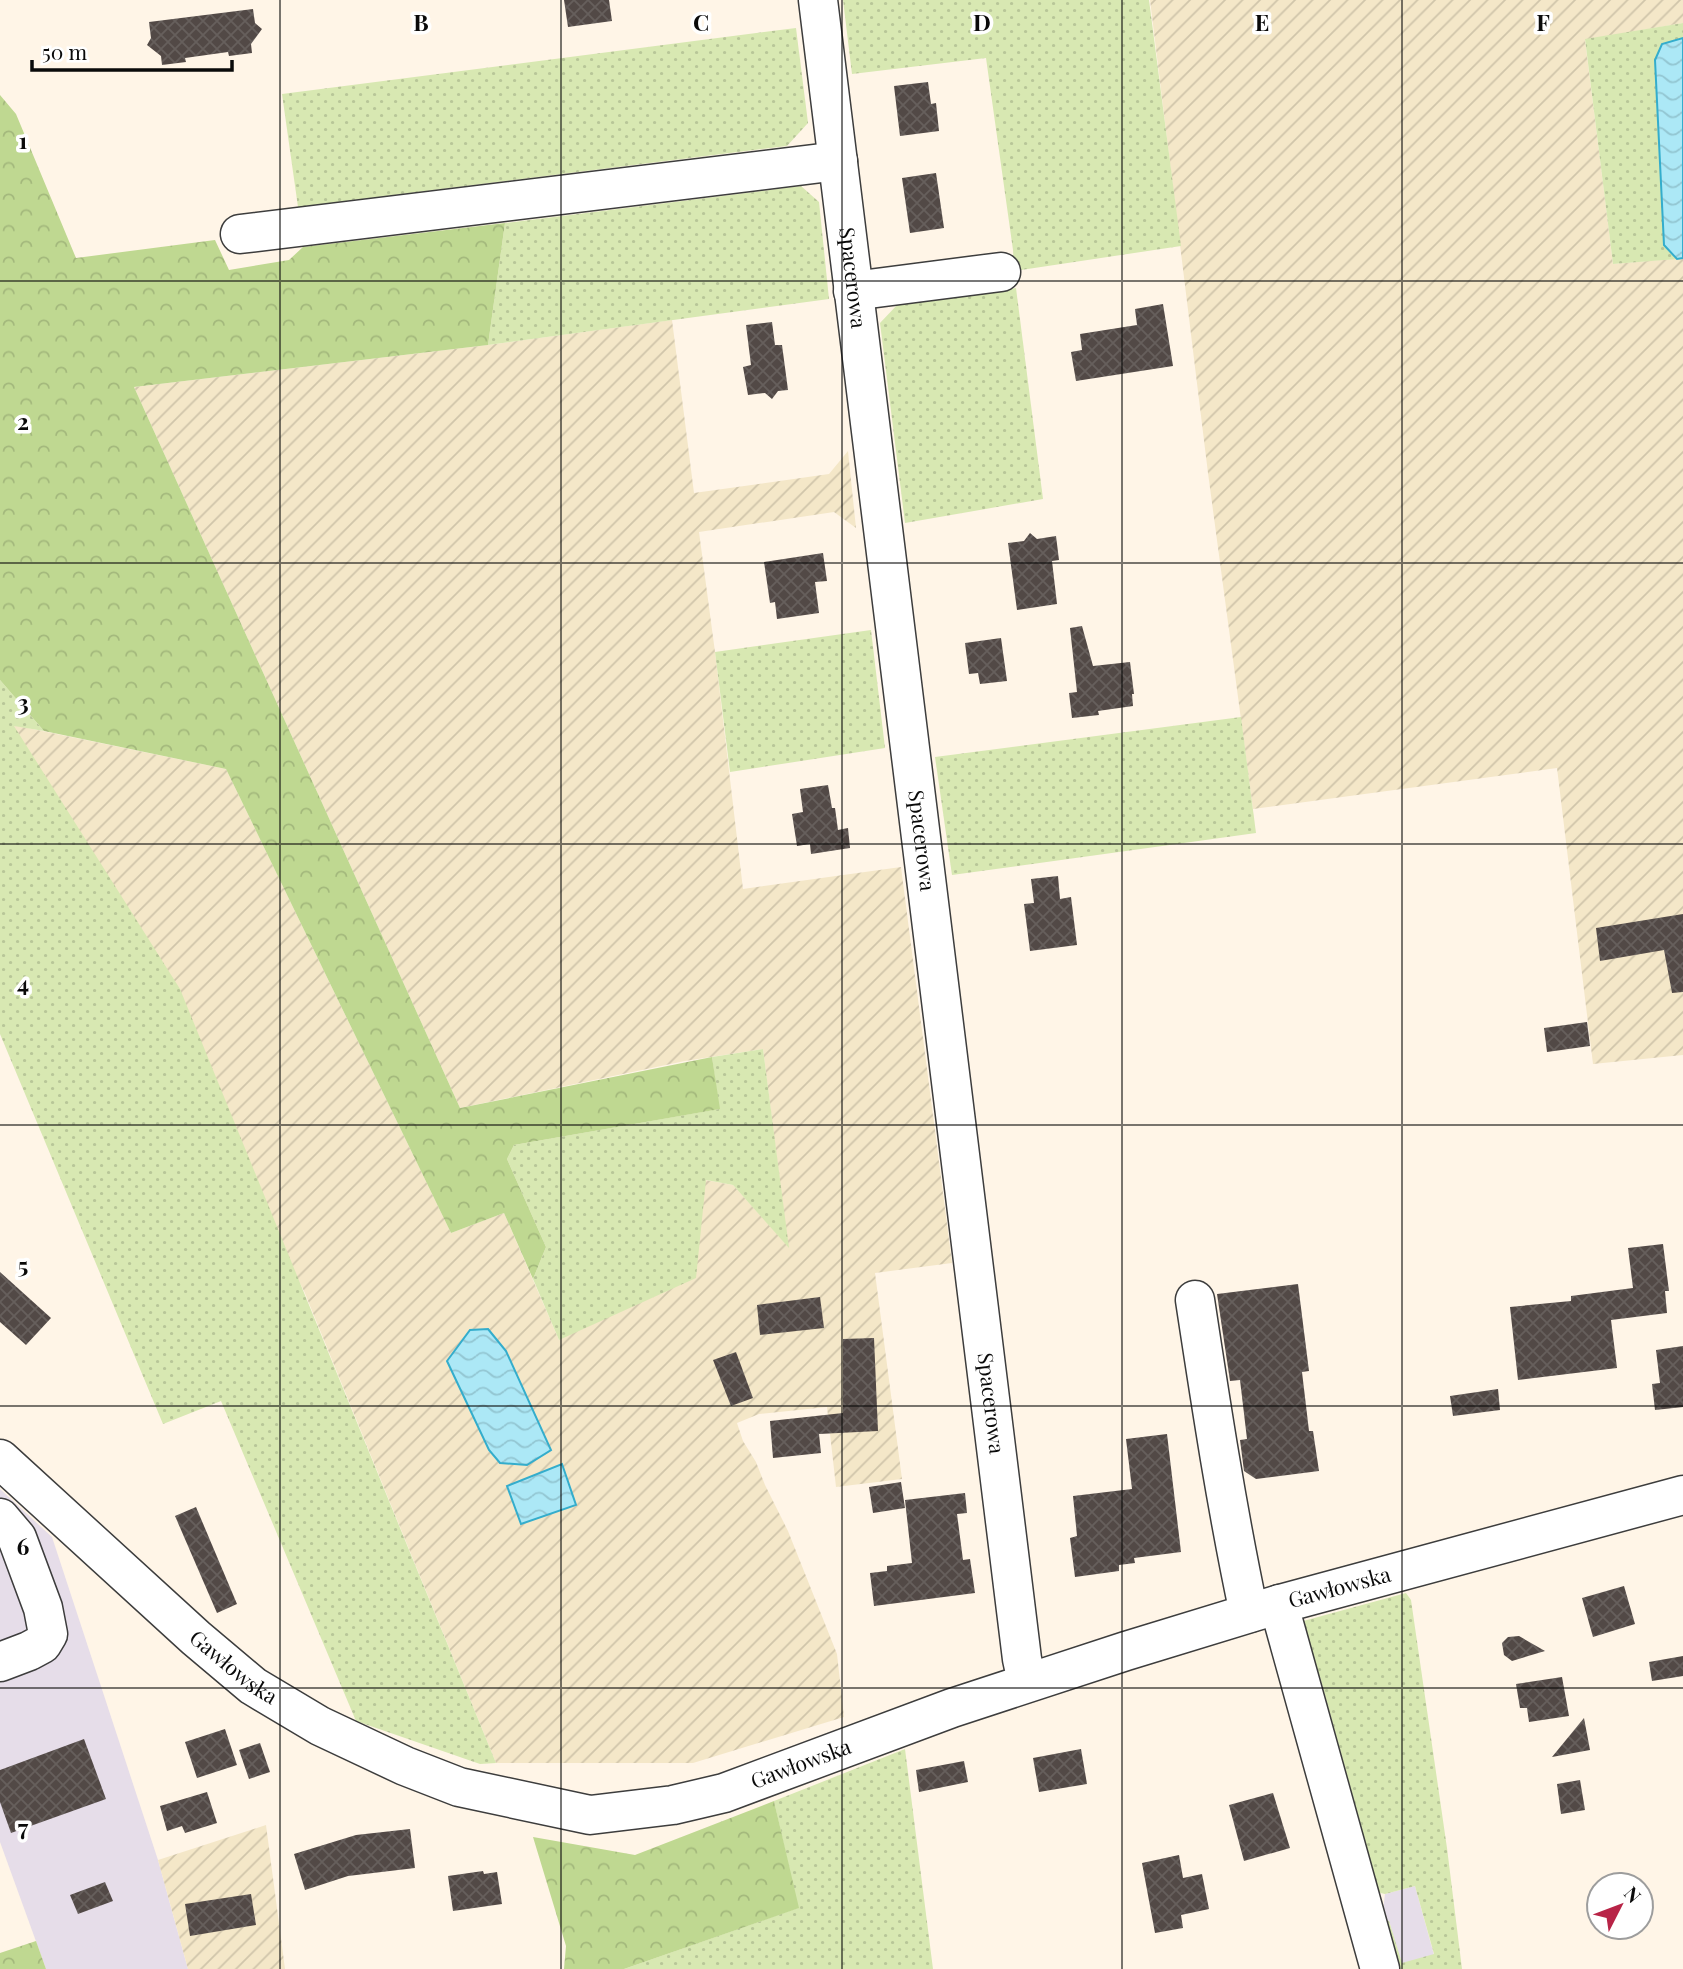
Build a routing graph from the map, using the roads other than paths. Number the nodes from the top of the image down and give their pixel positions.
1 (818, 0) edge
2 (838, 161) junction
3 (240, 234) dead end
4 (1001, 272) dead end
5 (853, 291) junction
6 (1195, 1300) dead end
7 (0, 1459) edge
8 (1683, 1495) edge
9 (0, 1518) edge
10 (1264, 1609) junction
11 (0, 1662) edge
12 (1027, 1682) junction
13 (1380, 1969) edge

1 - 2 street, Spacerowa
2 - 3 street
2 - 5 street, Spacerowa
4 - 5 street
5 - 12 street, Spacerowa
6 - 10 street
7 - 12 street, Gawłowska
8 - 10 street, Gawłowska
9 - 11 street
10 - 12 street, Gawłowska
10 - 13 street

